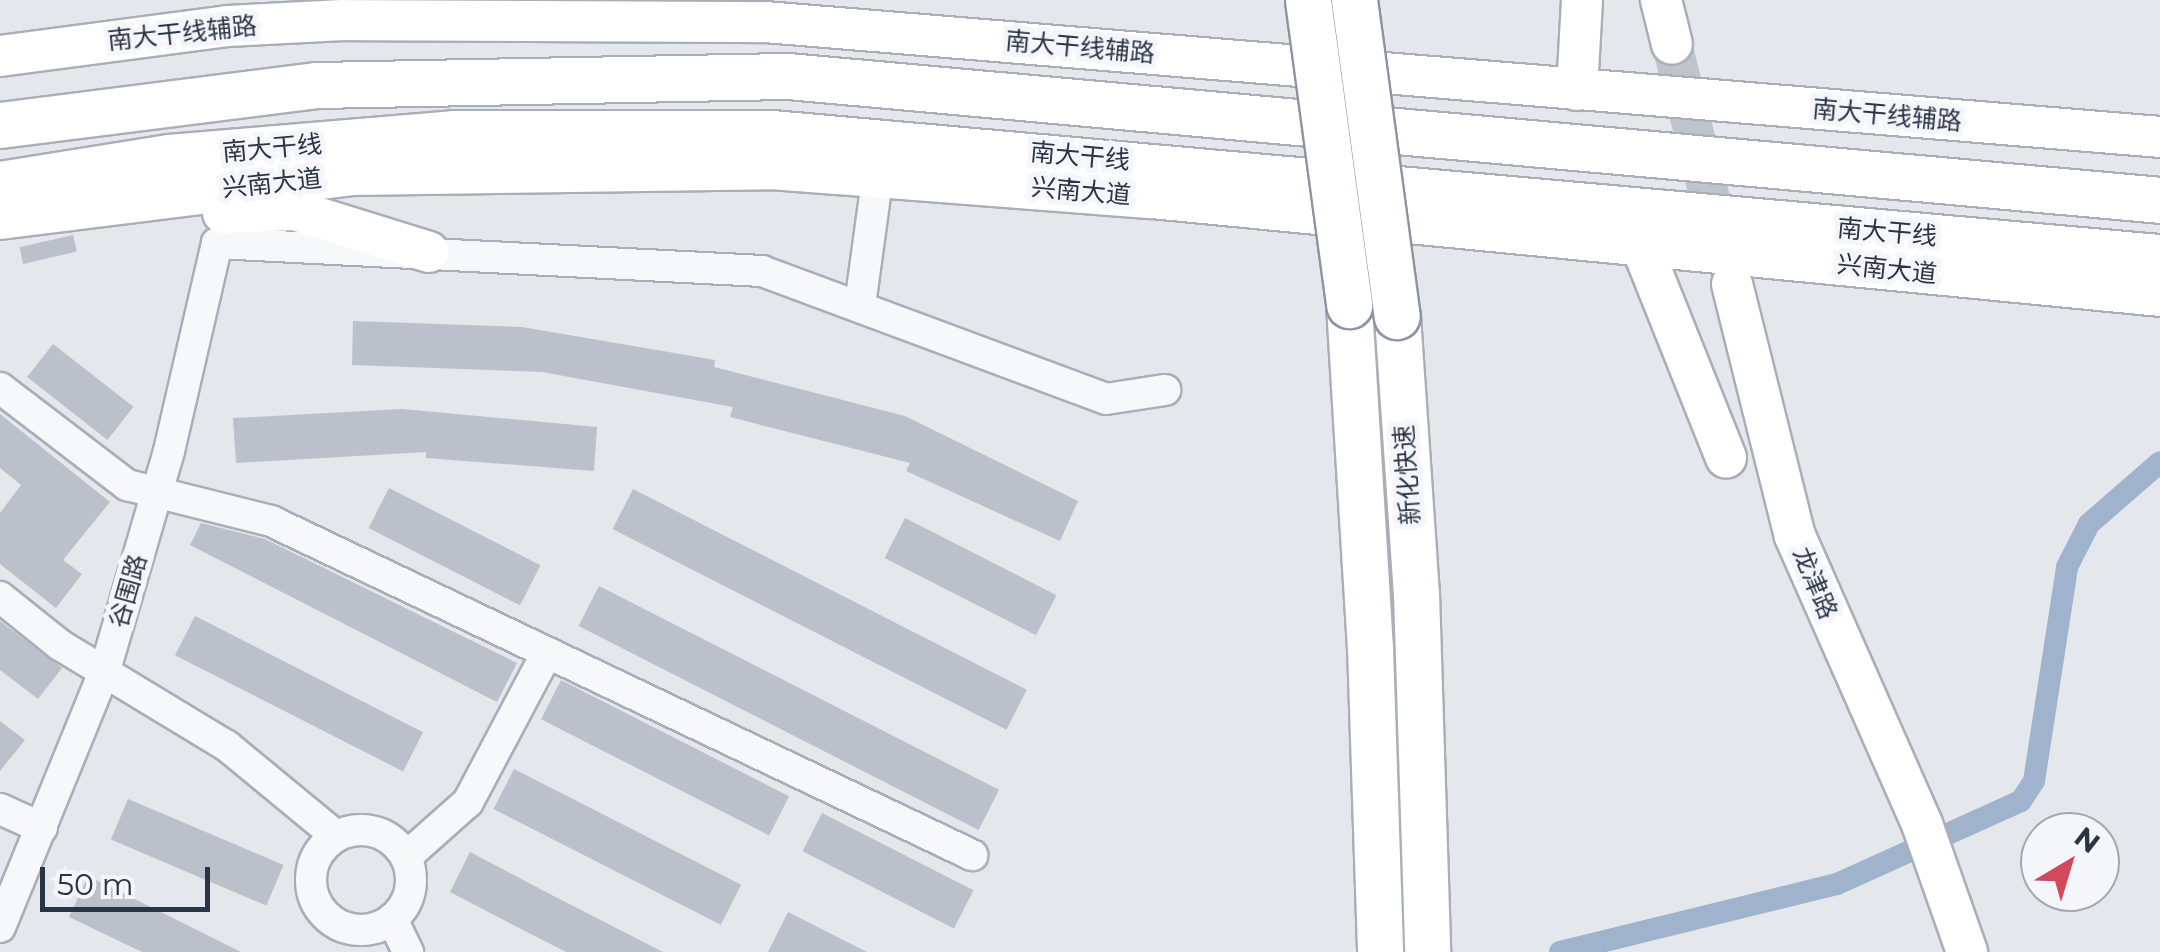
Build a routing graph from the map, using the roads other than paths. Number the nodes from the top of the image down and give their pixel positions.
1 (1308, 0) edge
2 (1354, 0) edge
3 (1582, 0) edge
4 (1661, 0) edge
5 (1672, 44) tunnel mouth
6 (0, 56) edge
7 (1576, 90) junction
8 (0, 125) edge
9 (2160, 137) edge
10 (878, 174) junction
11 (0, 184) edge
12 (2160, 200) edge
13 (0, 220) edge
14 (0, 233) edge
15 (1641, 244) junction
16 (430, 252) junction
17 (2160, 257) edge
18 (1732, 284) tunnel mouth
19 (2160, 296) edge
20 (860, 305) junction
21 (0, 388) edge
22 (1166, 390) dead end
23 (1726, 458) dead end
24 (157, 494) junction
25 (0, 597) edge
26 (547, 652) junction
27 (105, 670) junction
28 (0, 808) edge
29 (42, 828) junction
30 (336, 836) junction
31 (972, 855) dead end
32 (406, 856) junction
33 (1939, 868) junction
34 (392, 919) junction
35 (0, 926) edge
36 (408, 952) edge
37 (1380, 952) edge
38 (1427, 952) edge
39 (1967, 952) edge
40 (1981, 952) edge

1 - 37 highway, 新化快速, bridge
2 - 38 highway, 新化快速, bridge
3 - 7 main road
4 - 5 main road
6 - 7 main road, 南大干线辅路
7 - 9 main road, 南大干线辅路
8 - 12 highway
10 - 13 main road, 兴南大道
10 - 15 main road, 兴南大道
10 - 20 street
11 - 17 highway, 南大干线
14 - 16 main road
15 - 19 main road, 兴南大道
15 - 23 main road
16 - 20 street
16 - 24 street, 谷围路
18 - 33 main road, 龙津路
20 - 22 street
21 - 24 street
24 - 26 street
24 - 27 street, 谷围路
25 - 27 street
26 - 31 street
26 - 32 street
27 - 29 street, 谷围路
27 - 30 street
28 - 29 street
29 - 35 street, 谷围路
30 - 32 street
30 - 34 street
32 - 34 street
33 - 39 main road, 龙津路
33 - 40 main road, 龙津路
34 - 36 street

